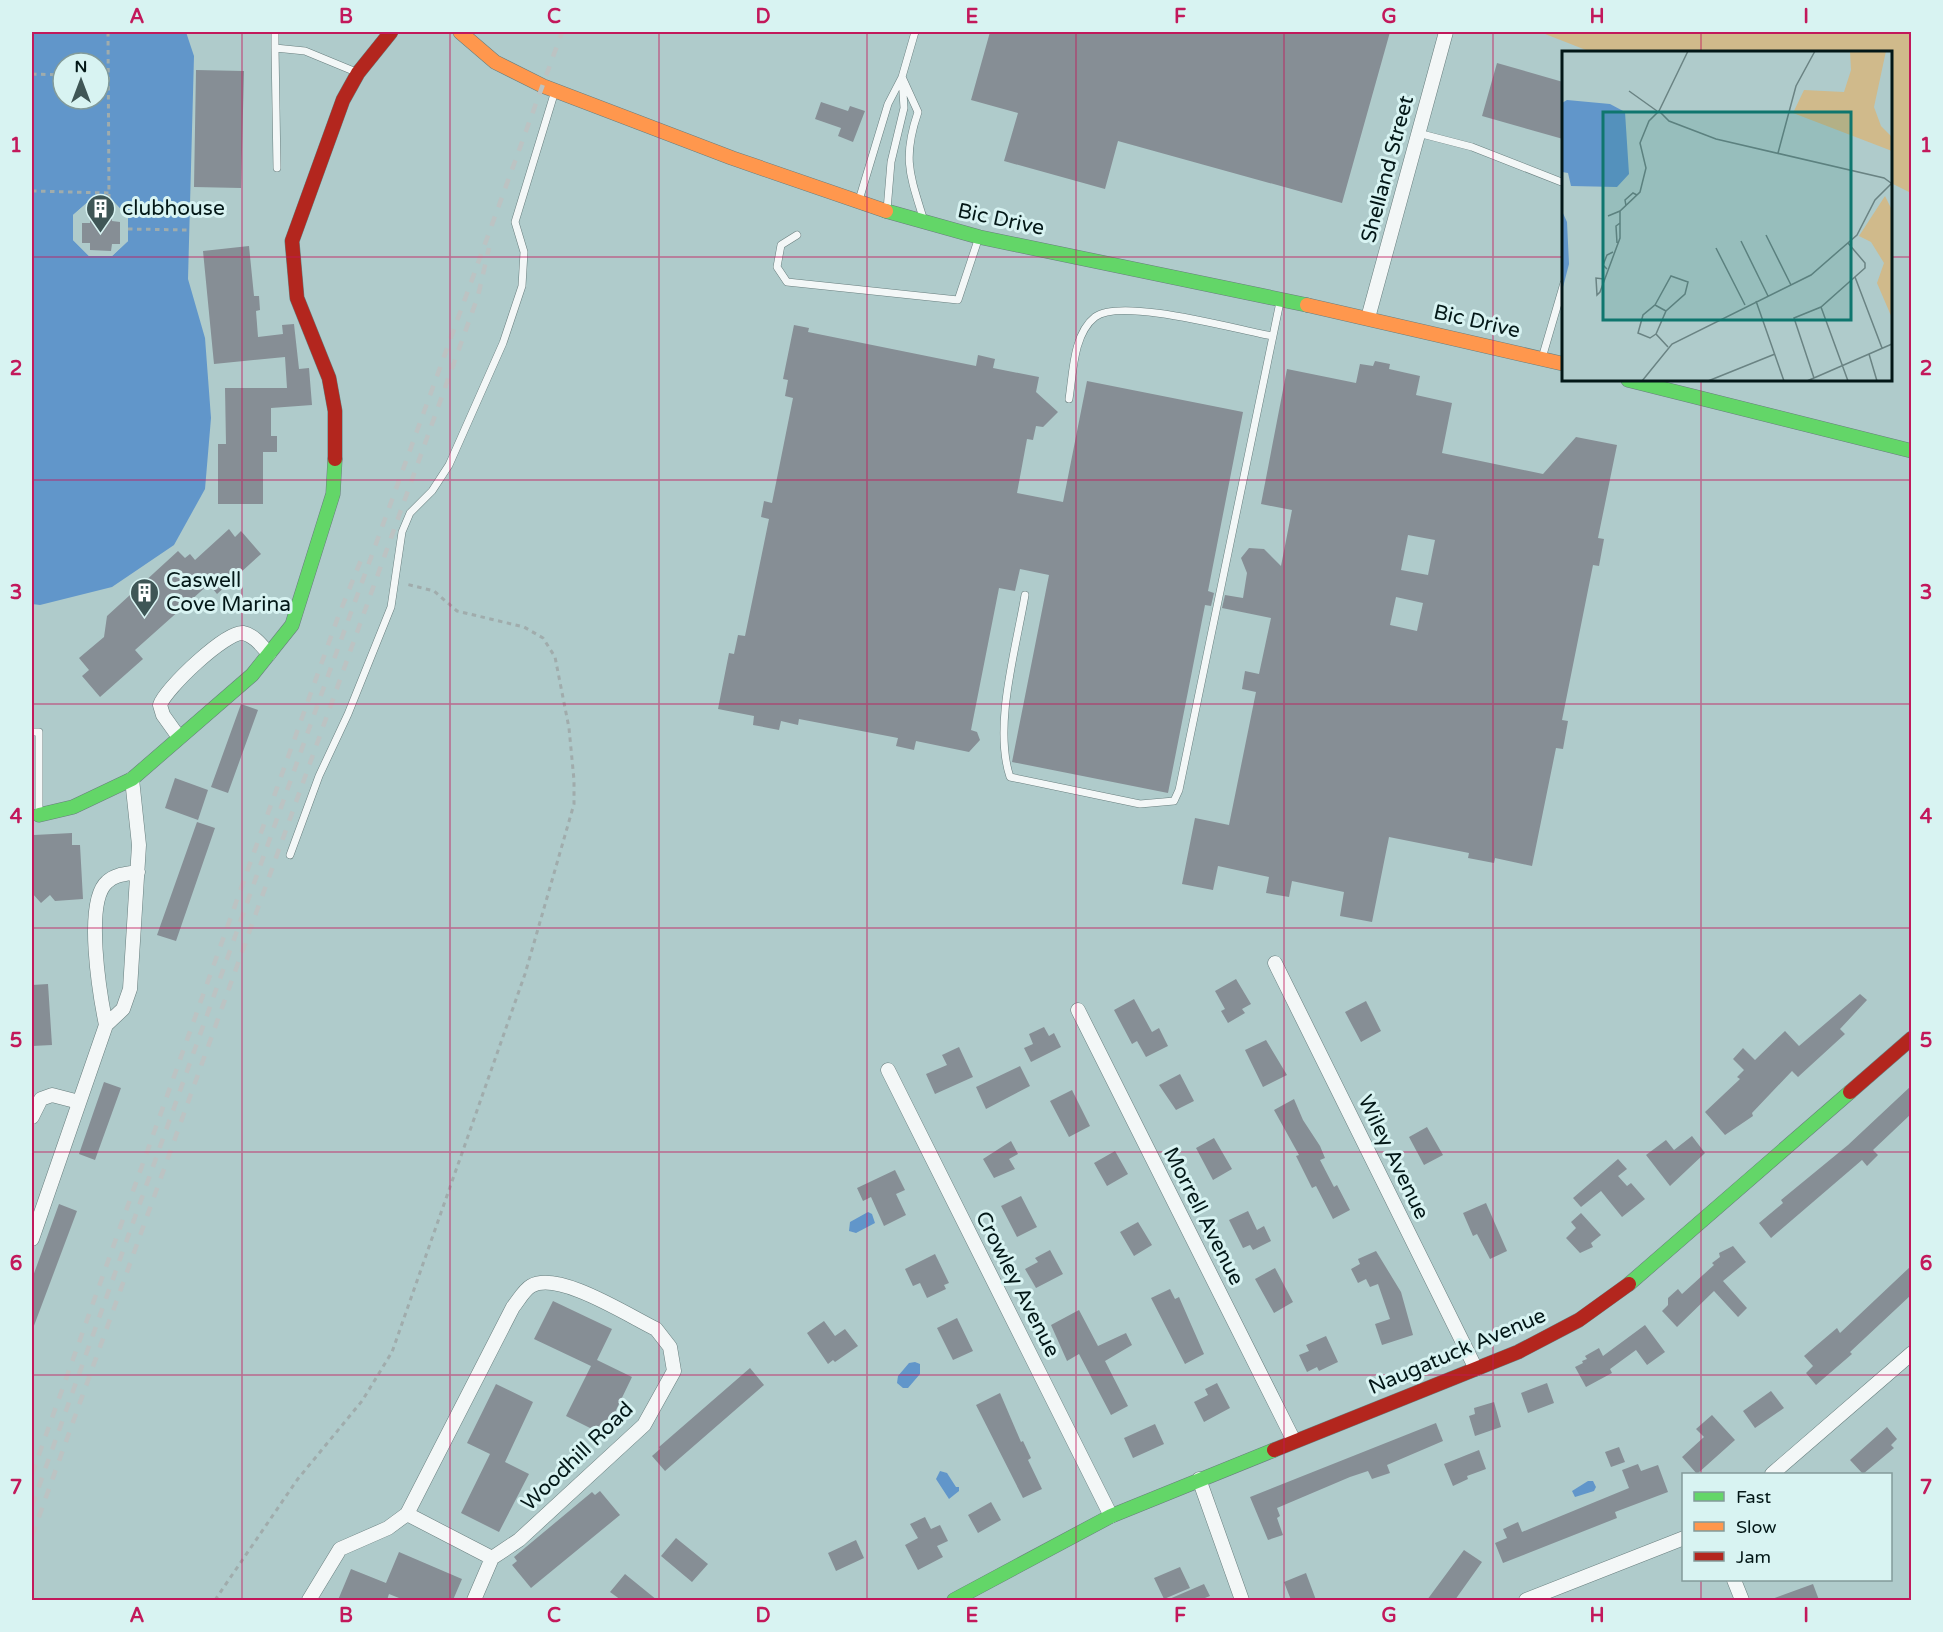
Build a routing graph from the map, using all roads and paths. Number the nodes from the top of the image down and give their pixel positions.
1 (108, 32) edge
2 (275, 32) edge
3 (391, 32) edge
4 (460, 32) edge
5 (915, 32) edge
6 (1446, 32) edge
7 (275, 48) junction
8 (108, 51) edge
9 (358, 73) junction
10 (32, 74) edge
11 (51, 75) edge
12 (902, 77) junction
13 (555, 91) junction
14 (108, 111) edge
15 (1418, 133) junction
16 (277, 168) dead end
17 (1562, 183) edge
18 (32, 191) edge
19 (109, 193) junction
20 (109, 201) dead end
21 (858, 203) junction
22 (887, 213) junction
23 (925, 223) junction
24 (128, 229) dead end
25 (189, 230) dead end
26 (797, 235) dead end
27 (979, 237) junction
28 (1562, 287) edge
29 (1280, 299) junction
30 (1368, 318) junction
31 (1272, 336) junction
32 (1542, 358) junction
33 (1562, 363) edge
34 (1632, 381) edge
35 (1069, 399) dead end
36 (1911, 451) edge
37 (396, 582) junction
38 (1024, 595) dead end
39 (269, 654) junction
40 (32, 732) edge
41 (178, 736) junction
42 (132, 779) junction
43 (35, 795) edge
44 (35, 815) edge
45 (290, 855) dead end
46 (138, 872) junction
47 (1275, 963) dead end
48 (1077, 1010) dead end
49 (106, 1024) junction
50 (1911, 1038) edge
51 (888, 1070) dead end
52 (79, 1102) junction
53 (32, 1117) edge
54 (32, 1235) edge
55 (1911, 1353) edge
56 (1476, 1369) junction
57 (1294, 1441) junction
58 (1773, 1473) edge
59 (1199, 1479) junction
60 (407, 1514) junction
61 (1111, 1516) junction
62 (1682, 1538) edge
63 (492, 1558) junction
64 (1734, 1581) edge
65 (215, 1600) edge
66 (309, 1600) edge
67 (474, 1600) edge
68 (954, 1600) edge
69 (1242, 1600) edge
70 (1526, 1600) edge
71 (1742, 1600) edge

1 - 8 path
2 - 7 lane
3 - 9 street
4 - 13 street, Bic Drive
5 - 12 lane
6 - 15 street, Shelland Street
7 - 9 lane
7 - 16 lane
9 - 39 street
10 - 11 path
12 - 21 lane
12 - 22 lane
12 - 23 lane
13 - 21 street, Bic Drive
13 - 37 lane
14 - 19 path
15 - 17 lane
15 - 30 street, Shelland Street
18 - 19 path
19 - 20 path
21 - 22 street, Bic Drive
22 - 23 street, Bic Drive
23 - 27 street, Bic Drive
24 - 25 path
26 - 27 lane
27 - 29 street, Bic Drive
28 - 32 lane
29 - 30 street, Bic Drive
29 - 31 lane
30 - 32 street, Bic Drive
31 - 35 lane
31 - 38 lane
32 - 33 street, Bic Drive
34 - 36 street
37 - 45 lane
37 - 65 path
39 - 41 street
39 - 41 street
40 - 43 lane
41 - 42 street
42 - 44 street
42 - 46 street
43 - 44 lane
46 - 49 street
46 - 49 street
47 - 56 street, Wiley Avenue
48 - 57 street, Morrell Avenue
49 - 52 street
50 - 56 street, Naugatuck Avenue
51 - 61 street, Crowley Avenue
52 - 53 street
52 - 54 street
55 - 58 street
56 - 57 street, Naugatuck Avenue
57 - 59 street, Naugatuck Avenue
59 - 61 street, Naugatuck Avenue
59 - 69 street
60 - 63 street
60 - 63 street, Woodhill Road
60 - 66 street
61 - 68 street, Naugatuck Avenue
62 - 70 street
63 - 67 street
64 - 71 street

